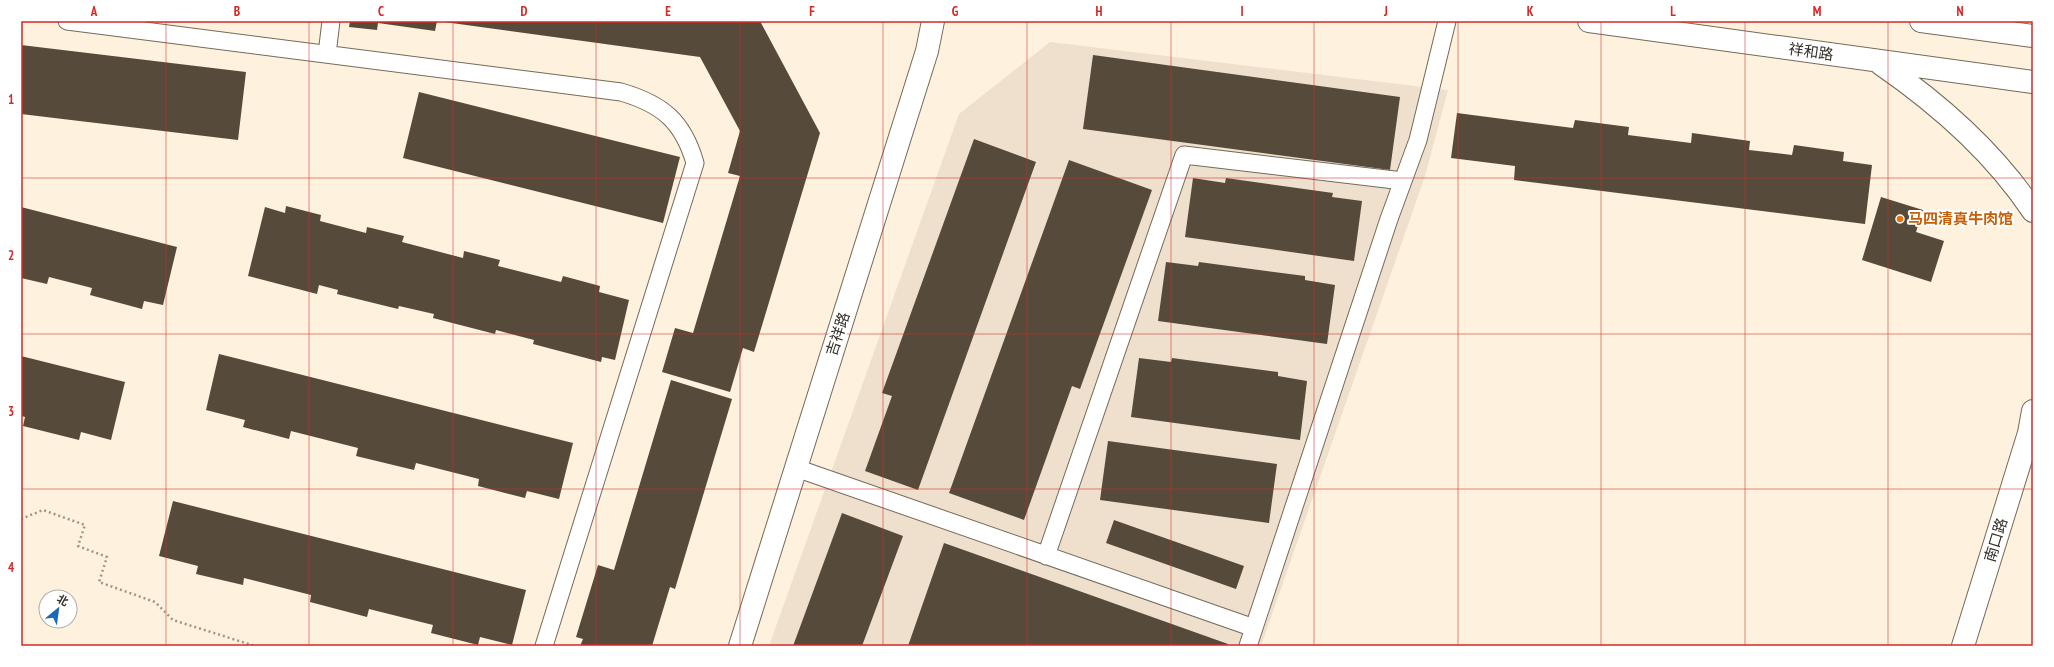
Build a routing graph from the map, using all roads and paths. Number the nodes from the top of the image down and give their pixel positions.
1 (67, 21) edge
2 (331, 21) edge
3 (933, 21) edge
4 (1447, 21) edge
5 (1589, 21) edge
6 (1921, 21) edge
7 (1925, 21) edge
8 (2033, 36) edge
9 (326, 54) junction
10 (1877, 61) junction
11 (2033, 82) edge
12 (1403, 181) junction
13 (2033, 211) edge
14 (2033, 411) edge
15 (2031, 430) edge
16 (796, 468) junction
17 (21, 519) edge
18 (1046, 556) junction
19 (1254, 628) junction
20 (255, 646) edge
21 (544, 646) edge
22 (740, 646) edge
23 (1248, 646) edge
24 (1963, 646) edge

1 - 9 lane
2 - 9 lane
3 - 16 main road, 吉祥路
4 - 12 lane
5 - 10 main road, 祥和路
6 - 7 main road
7 - 8 main road
9 - 21 lane
10 - 11 main road, 祥和路
10 - 13 main road
12 - 18 lane
12 - 19 lane
14 - 15 main road, 南口路
15 - 24 main road, 南口路
16 - 18 lane
16 - 22 main road, 吉祥路
17 - 20 path
18 - 19 lane
19 - 23 lane

